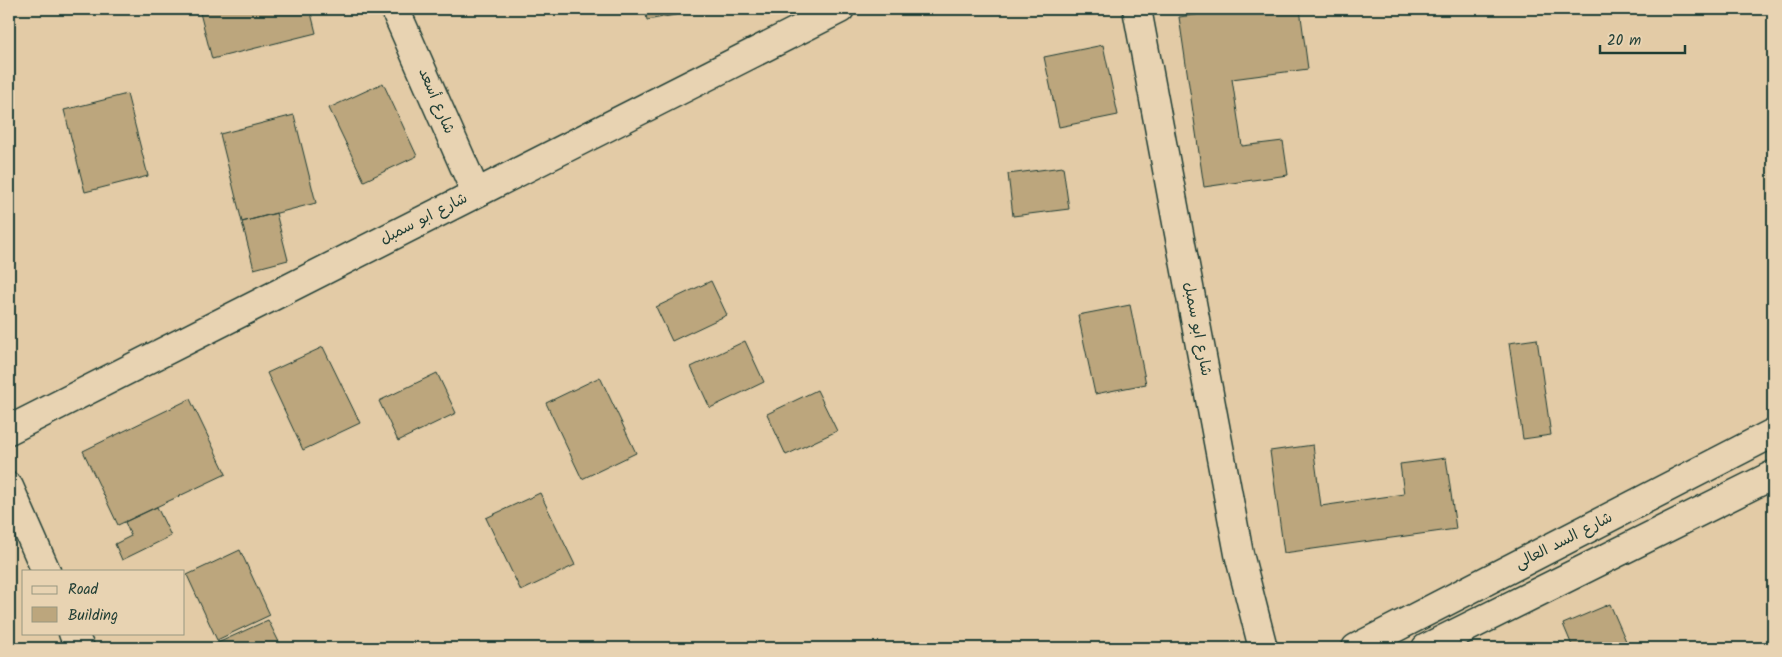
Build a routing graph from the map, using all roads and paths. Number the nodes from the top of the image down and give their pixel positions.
1 (396, 9) edge
2 (840, 9) edge
3 (1138, 9) edge
4 (476, 193) junction
5 (9, 430) edge
6 (1773, 433) edge
7 (1773, 475) edge
8 (9, 487) edge
9 (46, 570) edge
10 (73, 634) edge
11 (80, 648) edge
12 (1263, 648) edge
13 (1356, 648) edge
14 (1426, 648) edge

1 - 4 street, شارع أسعد
2 - 4 street, شارع ابو سمبل
3 - 12 street, شارع ابو سمبل
4 - 5 street, شارع ابو سمبل
6 - 13 street, شارع السد العالى
7 - 14 street
8 - 9 street
10 - 11 street

